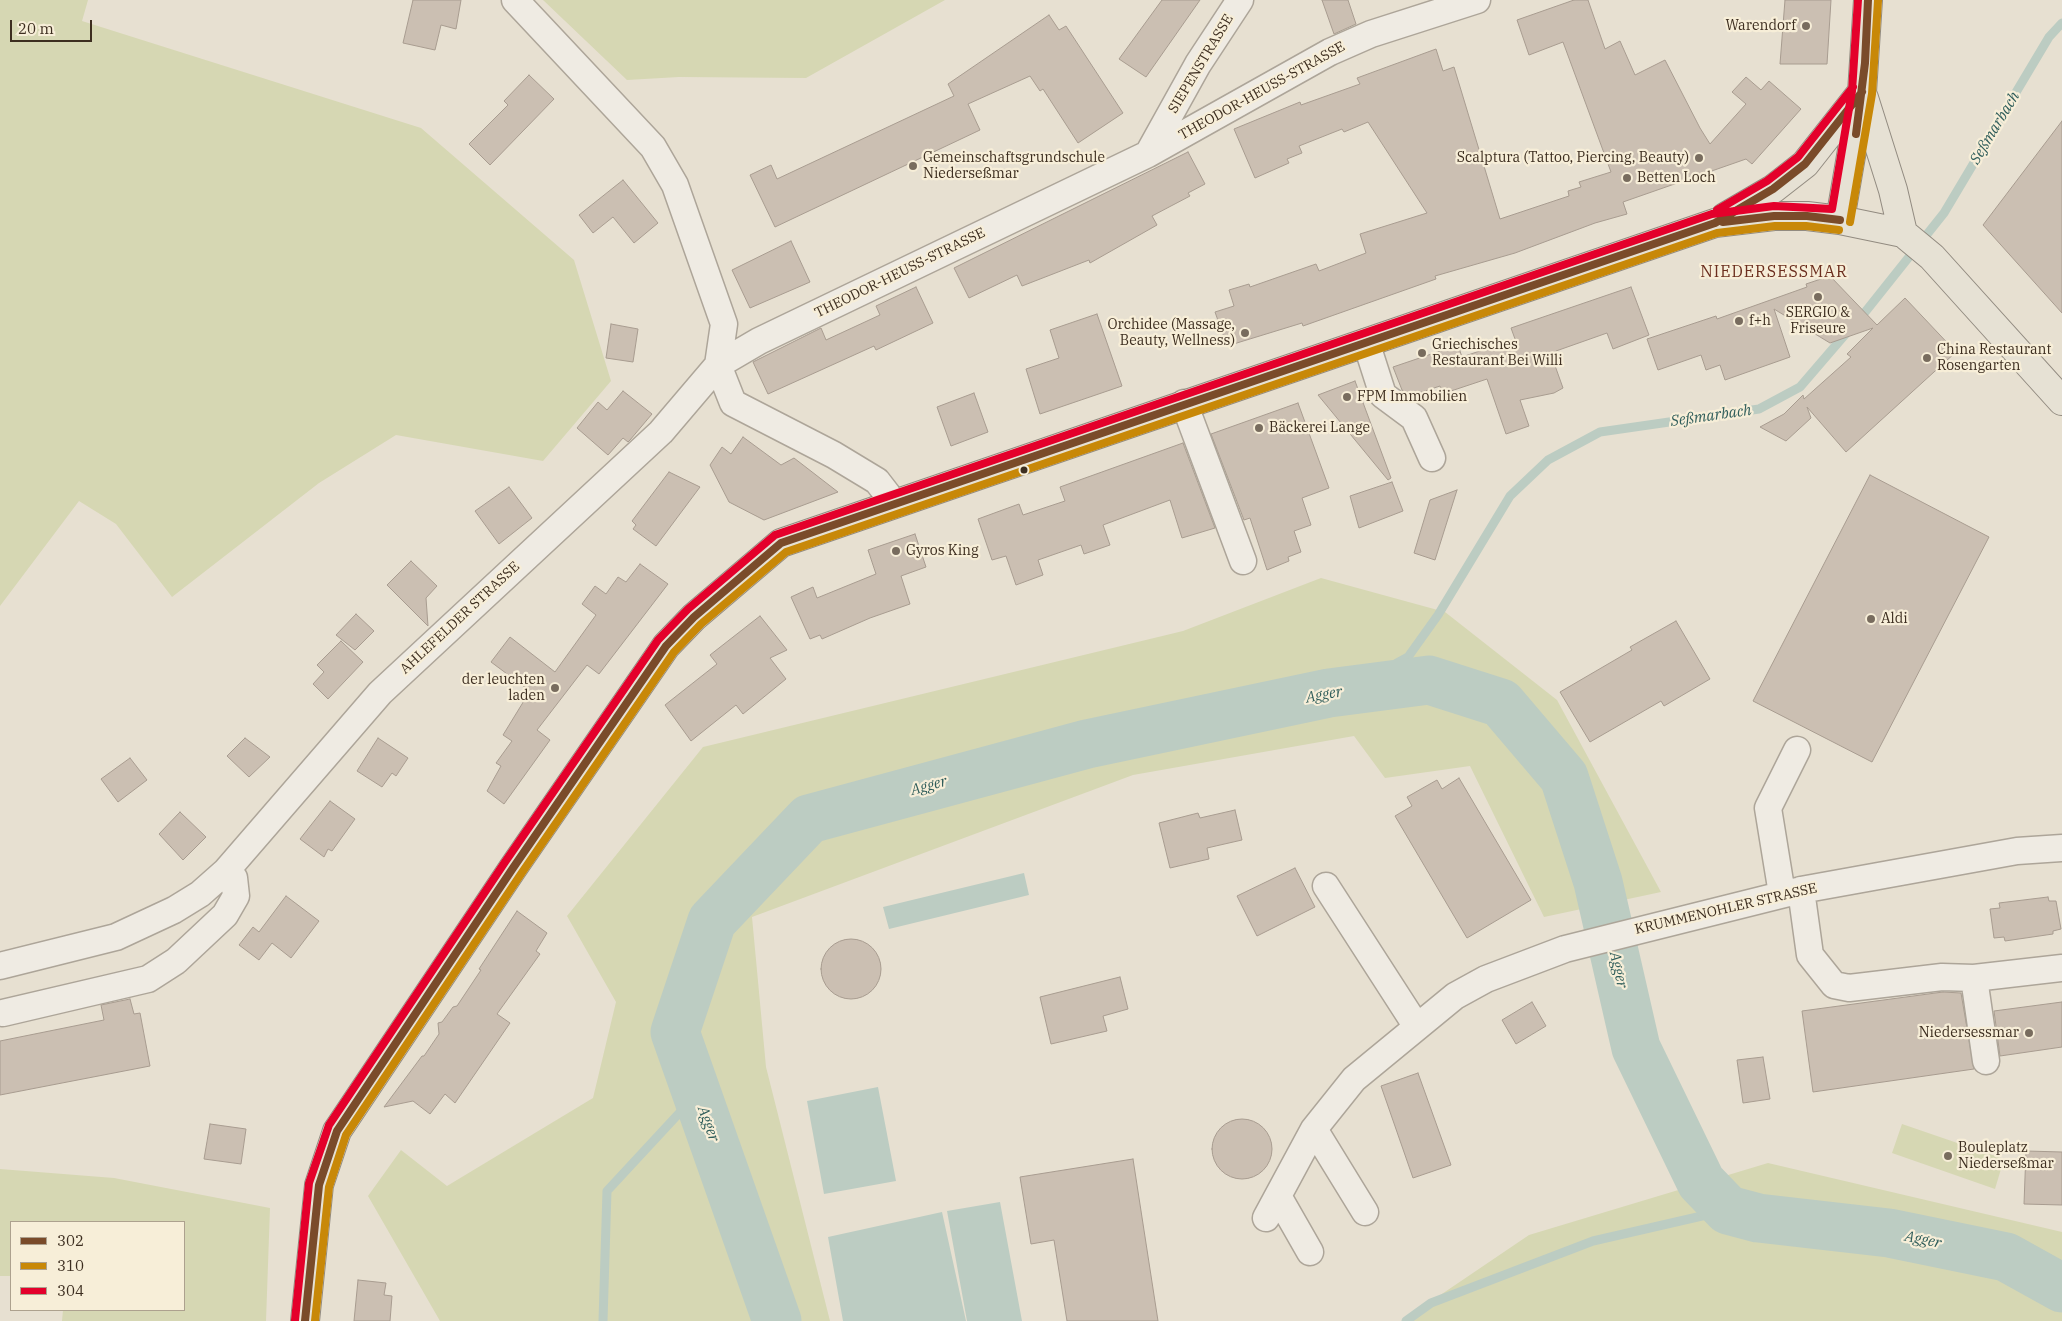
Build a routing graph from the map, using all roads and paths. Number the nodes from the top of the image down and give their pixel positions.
1 (514, 0) edge
2 (1240, 0) edge
3 (1477, 0) edge
4 (1868, 0) edge
5 (1862, 92) junction
6 (1148, 154) junction
7 (1840, 220) junction
8 (1715, 224) junction
9 (1906, 235) junction
10 (1366, 342) junction
11 (718, 365) junction
12 (2062, 401) edge
13 (1184, 403) junction
14 (1432, 458) dead end
15 (894, 503) junction
16 (1242, 562) dead end
17 (1797, 750) dead end
18 (2062, 848) edge
19 (226, 871) junction
20 (1326, 886) dead end
21 (1791, 892) junction
22 (0, 966) edge
23 (2062, 968) edge
24 (1974, 978) junction
25 (4, 1013) dead end
26 (1417, 1028) junction
27 (1986, 1061) dead end
28 (1314, 1129) junction
29 (1278, 1196) junction
30 (1365, 1212) dead end
31 (1266, 1218) dead end
32 (1310, 1252) dead end
33 (305, 1321) edge

1 - 11 street
2 - 6 street, SIEPENSTRASSE
3 - 6 street, THEODOR-HEUSS-STRASSE
4 - 5 main road
5 - 7 main road
5 - 8 main road
5 - 9 main road
6 - 11 street, THEODOR-HEUSS-STRASSE
7 - 8 main road
7 - 9 main road
8 - 10 main road
9 - 12 main road
10 - 13 main road
10 - 14 street
11 - 15 street
11 - 19 street, AHLEFELDER STRASSE
13 - 15 main road
13 - 16 street
15 - 33 main road
17 - 21 street
18 - 21 street, KRUMMENOHLER STRASSE
19 - 22 street, AHLEFELDER STRASSE
19 - 25 street
20 - 26 street
21 - 24 street
21 - 26 street, KRUMMENOHLER STRASSE
23 - 24 street
24 - 27 street
26 - 28 street, KRUMMENOHLER STRASSE
28 - 29 street, KRUMMENOHLER STRASSE
28 - 30 street
29 - 31 street, KRUMMENOHLER STRASSE
29 - 32 street

